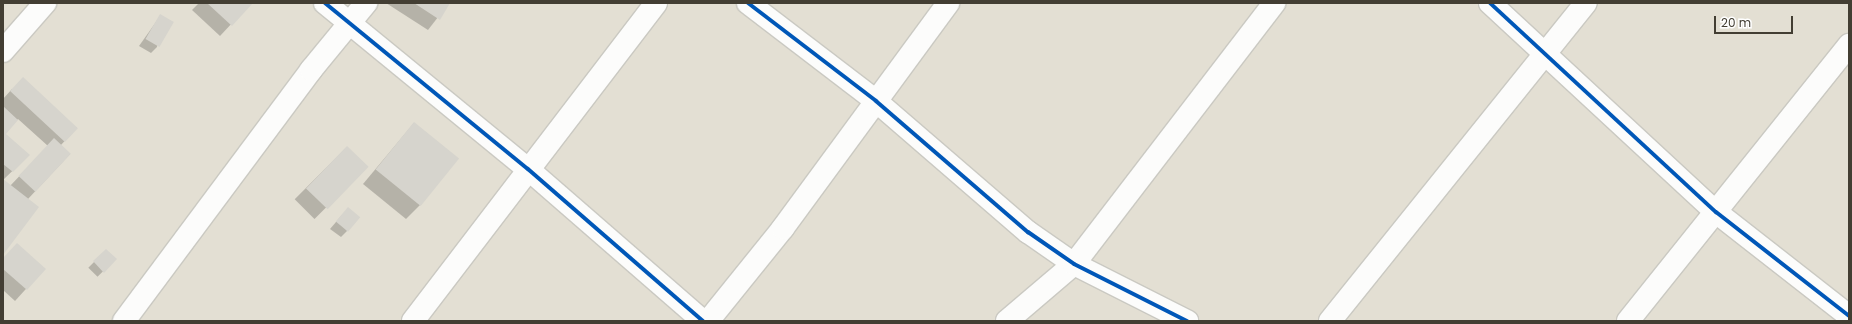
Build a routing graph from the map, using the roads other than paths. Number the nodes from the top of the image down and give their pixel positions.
1 (45, 3) edge
2 (325, 3) edge
3 (366, 3) edge
4 (656, 3) edge
5 (748, 3) edge
6 (948, 3) edge
7 (1274, 3) edge
8 (1490, 3) edge
9 (1586, 3) edge
10 (351, 23) junction
11 (1849, 45) edge
12 (3, 51) edge
13 (1547, 52) junction
14 (876, 101) junction
15 (528, 168) junction
16 (1716, 212) junction
17 (1074, 264) junction
18 (1849, 316) edge
19 (124, 321) edge
20 (413, 321) edge
21 (702, 321) edge
22 (708, 321) edge
23 (1008, 321) edge
24 (1187, 321) edge
25 (1330, 321) edge
26 (1628, 321) edge

1 - 12 street
2 - 10 street
3 - 10 street
4 - 15 street
5 - 14 street
6 - 14 street
7 - 17 street
8 - 13 street
9 - 13 street
10 - 15 street
10 - 19 street
11 - 16 street
13 - 16 street
13 - 25 street
14 - 17 street
14 - 22 street
15 - 20 street
15 - 21 street
16 - 18 street
16 - 26 street
17 - 23 street
17 - 24 street

